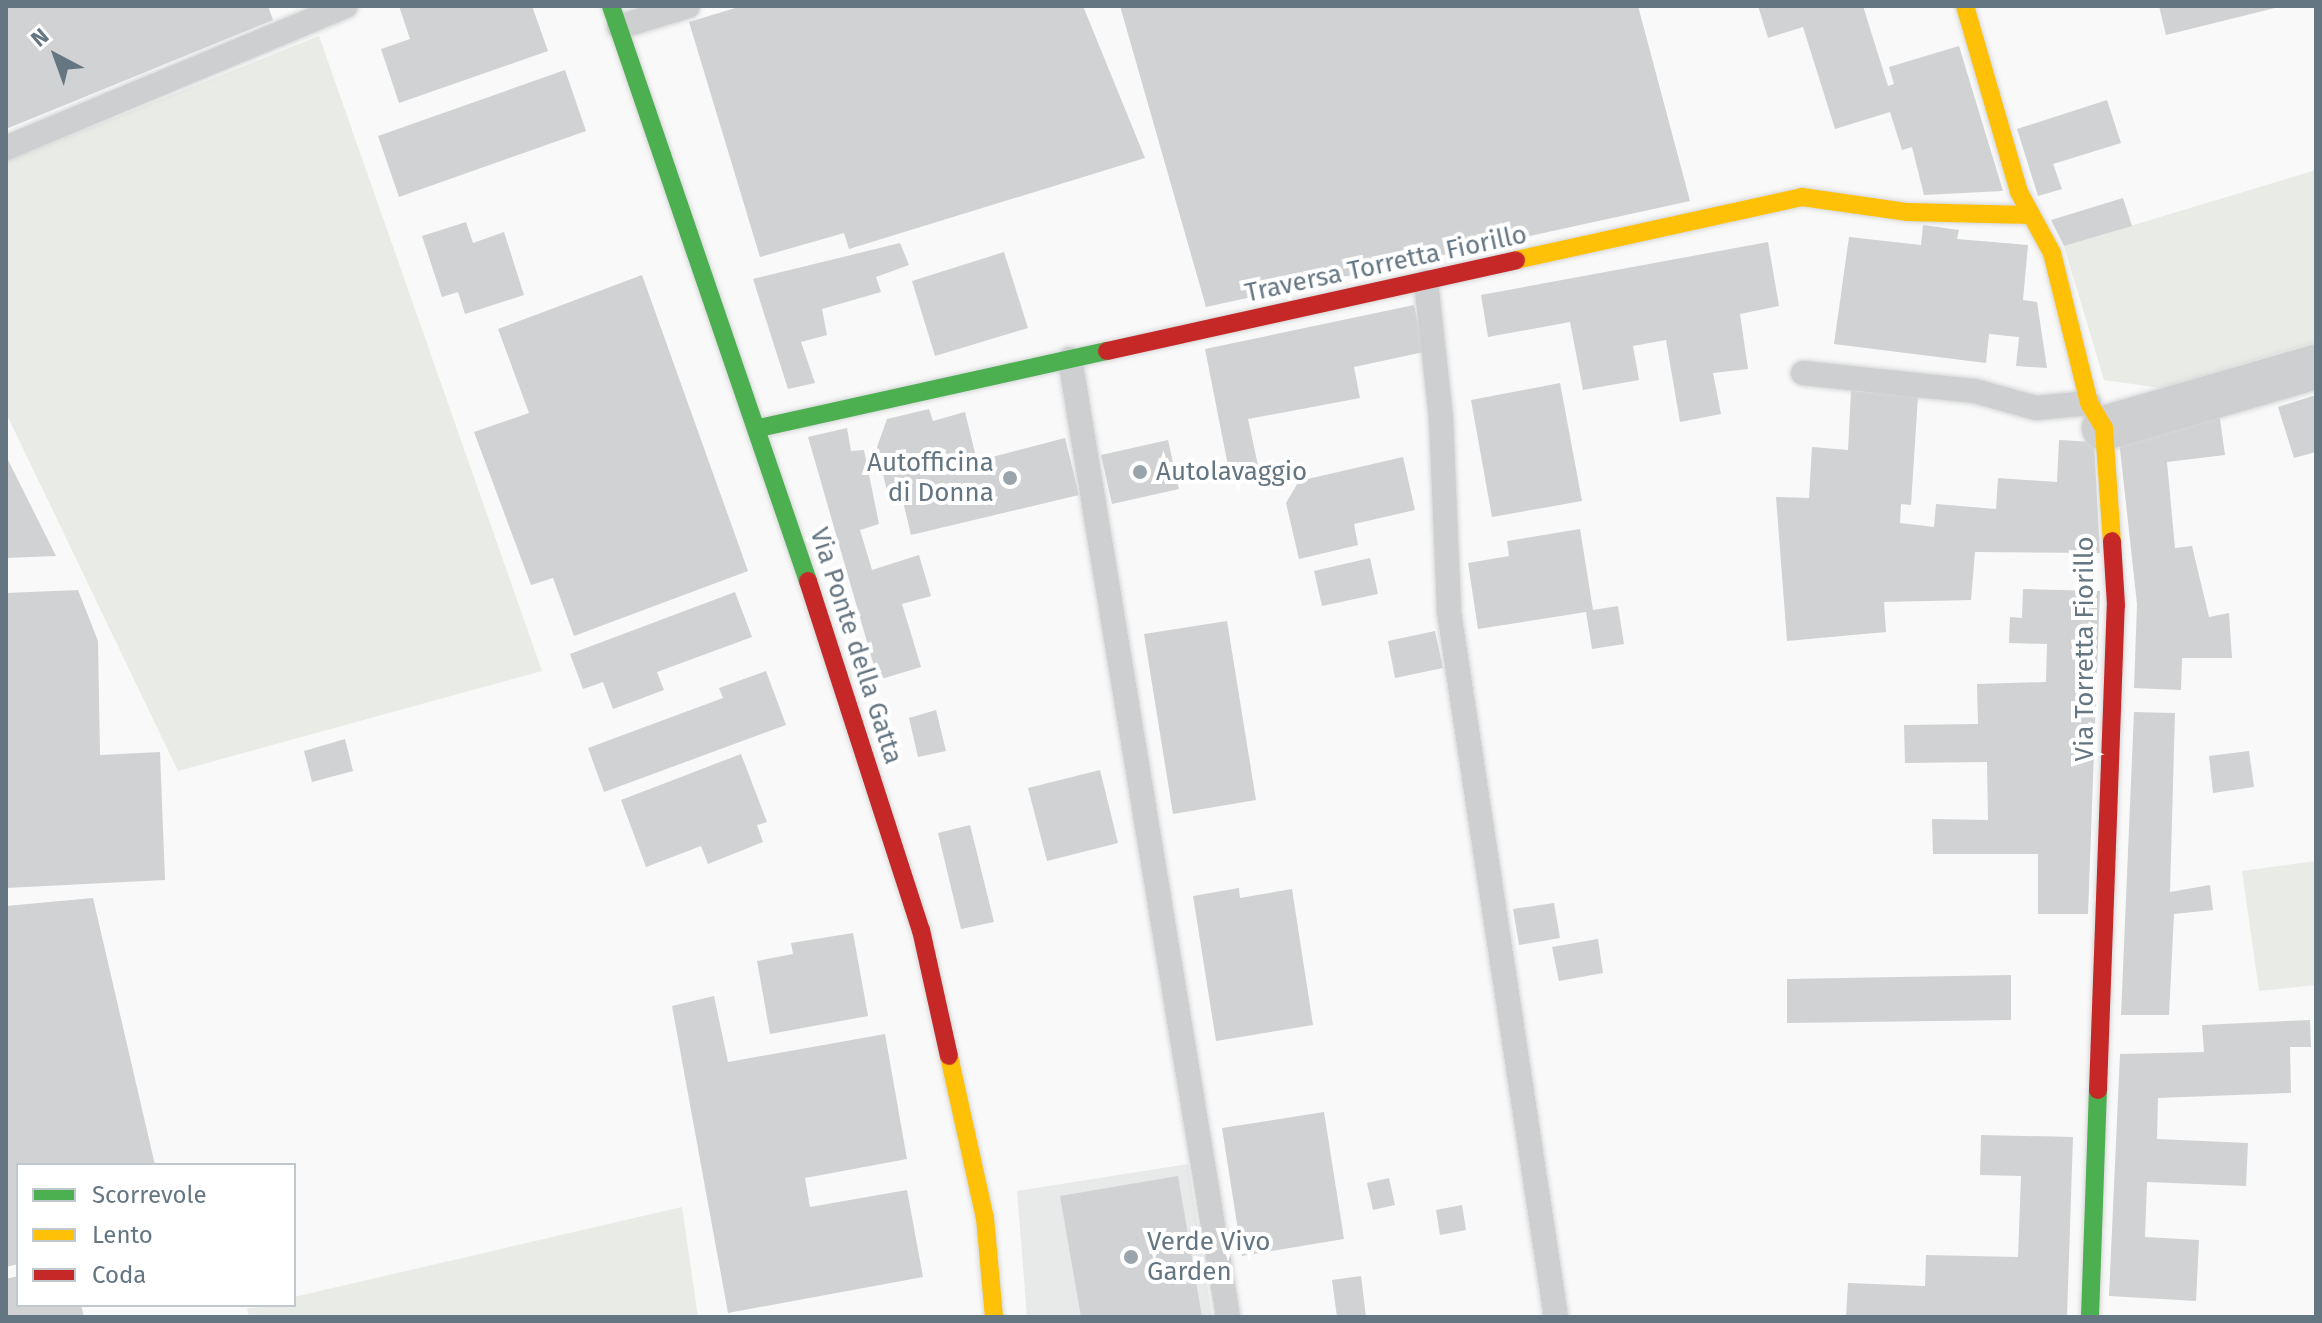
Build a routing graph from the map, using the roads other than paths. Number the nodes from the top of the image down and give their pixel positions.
1 (346, 6) edge
2 (688, 6) edge
3 (1965, 6) edge
4 (615, 17) edge
5 (6, 148) edge
6 (2028, 215) junction
7 (1426, 282) junction
8 (1070, 359) junction
9 (2316, 367) edge
10 (1803, 373) dead end
11 (2097, 415) junction
12 (759, 428) junction
13 (994, 1317) edge
14 (1228, 1317) edge
15 (1556, 1317) edge
16 (2090, 1317) edge

1 - 5 lane
2 - 4 lane
3 - 6 street, Via Torretta Fiorillo
4 - 12 street, Via Ponte della Gatta
6 - 7 street, Traversa Torretta Fiorillo
6 - 11 street, Via Torretta Fiorillo
7 - 8 street, Traversa Torretta Fiorillo
7 - 15 lane
8 - 12 street, Traversa Torretta Fiorillo
8 - 14 lane
9 - 11 street
10 - 11 lane
11 - 16 street, Via Torretta Fiorillo
12 - 13 street, Via Ponte della Gatta

